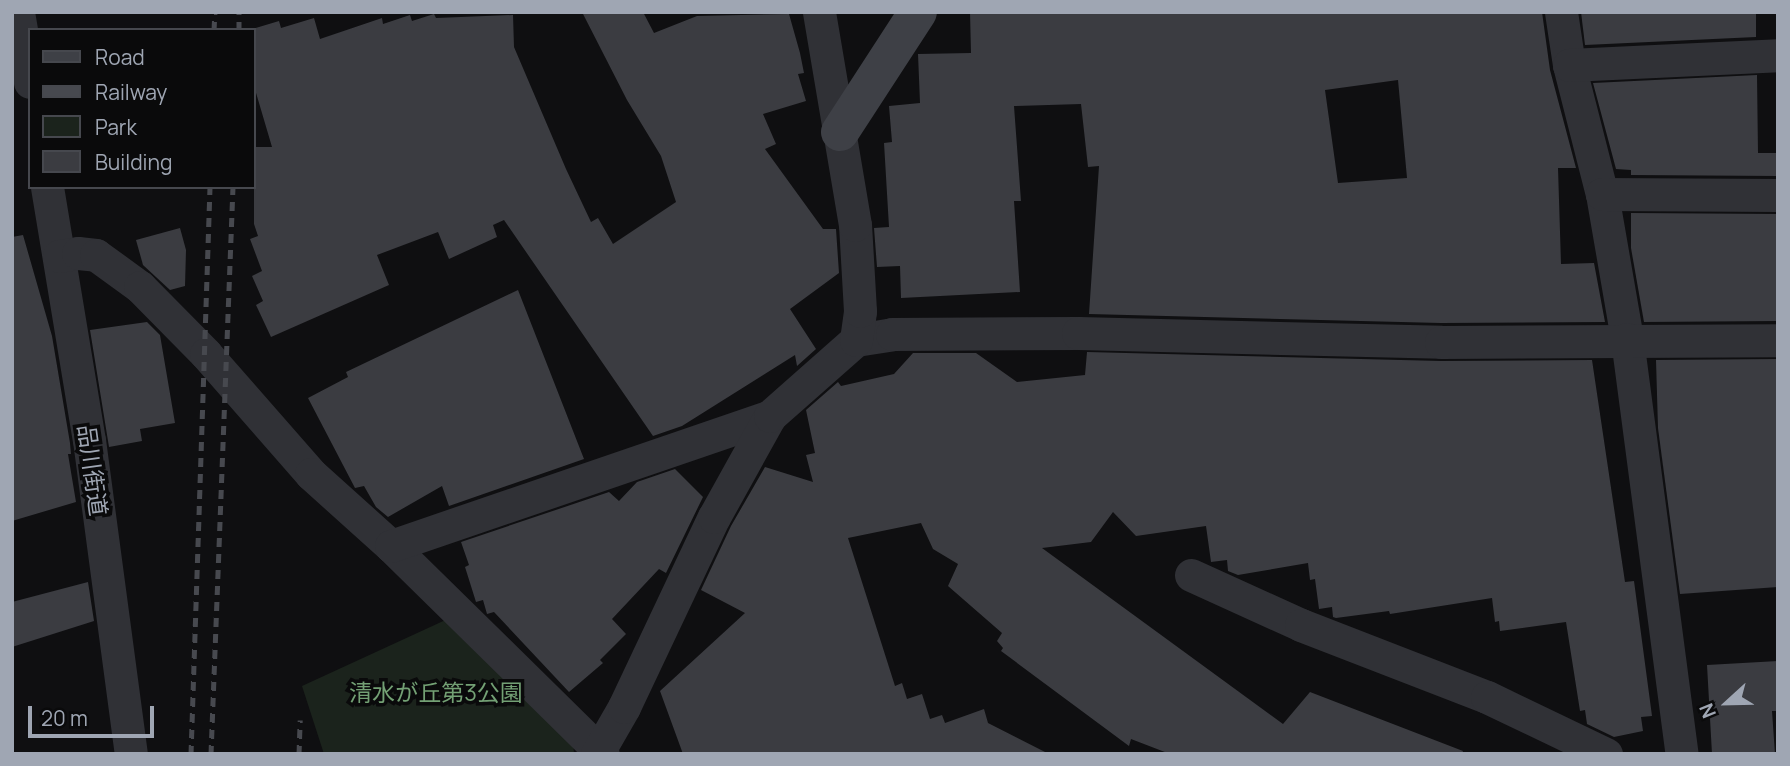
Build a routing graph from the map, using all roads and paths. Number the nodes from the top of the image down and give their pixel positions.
1 (18, 12) edge
2 (820, 12) edge
3 (918, 12) edge
4 (1561, 12) edge
5 (1778, 55) edge
6 (1569, 65) junction
7 (28, 70) edge
8 (840, 132) junction
9 (47, 189) edge
10 (1602, 194) junction
11 (1778, 195) edge
12 (59, 256) junction
13 (1628, 339) junction
14 (856, 340) junction
15 (1778, 340) edge
16 (770, 416) junction
17 (391, 546) junction
18 (1191, 575) dead end
19 (600, 752) edge
20 (131, 754) edge
21 (1605, 754) edge
22 (1682, 754) edge

1 - 7 street
2 - 8 street
3 - 8 main road
4 - 6 street
5 - 6 street
6 - 10 street
8 - 14 street
9 - 12 street, 品川街道
10 - 11 street
10 - 13 street
12 - 17 street
12 - 20 street, 品川街道
13 - 14 street
13 - 15 street
13 - 22 street
14 - 16 street
16 - 17 street
16 - 19 street
17 - 19 street
18 - 21 street

